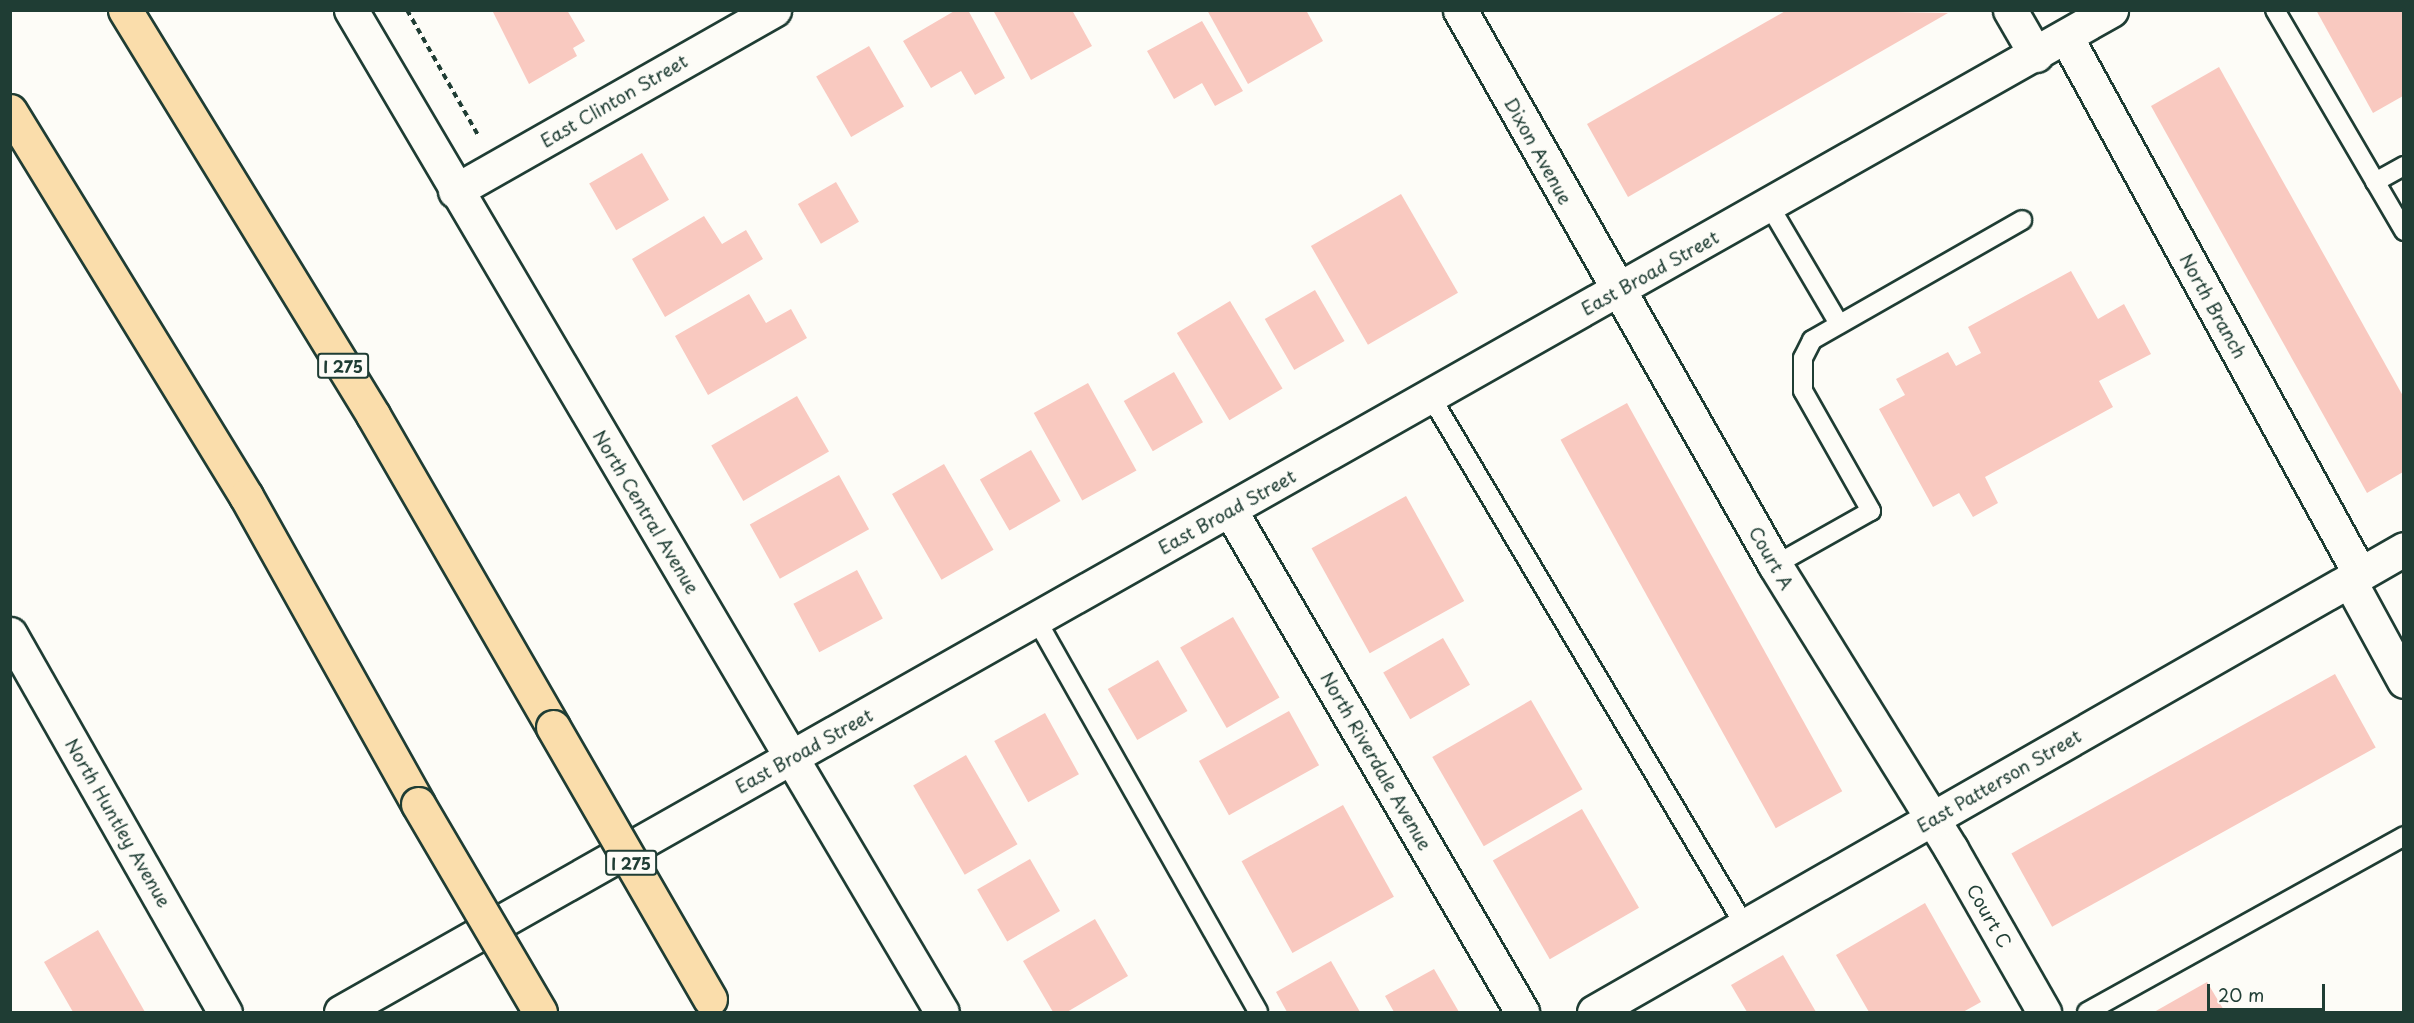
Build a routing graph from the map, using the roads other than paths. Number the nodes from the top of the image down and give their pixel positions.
1 (126, 10) edge
2 (351, 10) edge
3 (774, 10) edge
4 (1460, 10) edge
5 (2010, 10) edge
6 (2111, 10) edge
7 (2275, 10) edge
8 (2066, 37) junction
9 (2036, 55) junction
10 (10, 111) edge
11 (2403, 166) edge
12 (2375, 182) junction
13 (455, 191) junction
14 (1769, 206) junction
15 (2022, 220) dead end
16 (2403, 231) edge
17 (1618, 291) junction
18 (1838, 322) junction
19 (1431, 397) junction
20 (1230, 510) junction
21 (2403, 549) edge
22 (1775, 565) junction
23 (2355, 577) junction
24 (1036, 620) junction
25 (10, 634) edge
26 (2403, 681) edge
27 (791, 757) junction
28 (1932, 819) junction
29 (2403, 836) edge
30 (1745, 926) junction
31 (714, 1006) edge
32 (225, 1012) edge
33 (341, 1012) edge
34 (540, 1012) edge
35 (942, 1012) edge
36 (1258, 1012) edge
37 (1522, 1012) edge
38 (1594, 1012) edge
39 (2044, 1012) edge
40 (2087, 1012) edge

1 - 31 highway, I 275, bridge
2 - 13 street, North Central Avenue
3 - 13 street, East Clinton Street
4 - 17 street, Dixon Avenue
5 - 9 street
6 - 8 street, East Broad Street
7 - 12 lane
8 - 9 street, East Broad Street
8 - 23 street, North Branch
9 - 14 street, East Broad Street
10 - 34 highway, bridge
11 - 12 lane
12 - 16 lane
13 - 27 street, North Central Avenue
14 - 17 street, East Broad Street
14 - 18 lane
15 - 18 lane
17 - 19 street, East Broad Street
17 - 22 street, Court A
18 - 22 lane
19 - 20 street, East Broad Street
19 - 30 lane
20 - 24 street, East Broad Street
20 - 37 street, North Riverdale Avenue
21 - 23 street, East Patterson Street
22 - 28 street, Court A
23 - 26 street, North Branch
23 - 28 street, East Patterson Street
24 - 27 street, East Broad Street
24 - 36 lane
25 - 32 street, North Huntley Avenue
27 - 33 street, East Broad Street
27 - 35 street, North Central Avenue
28 - 30 street, East Patterson Street
28 - 39 street, Court C
29 - 40 lane
30 - 38 street, East Patterson Street

